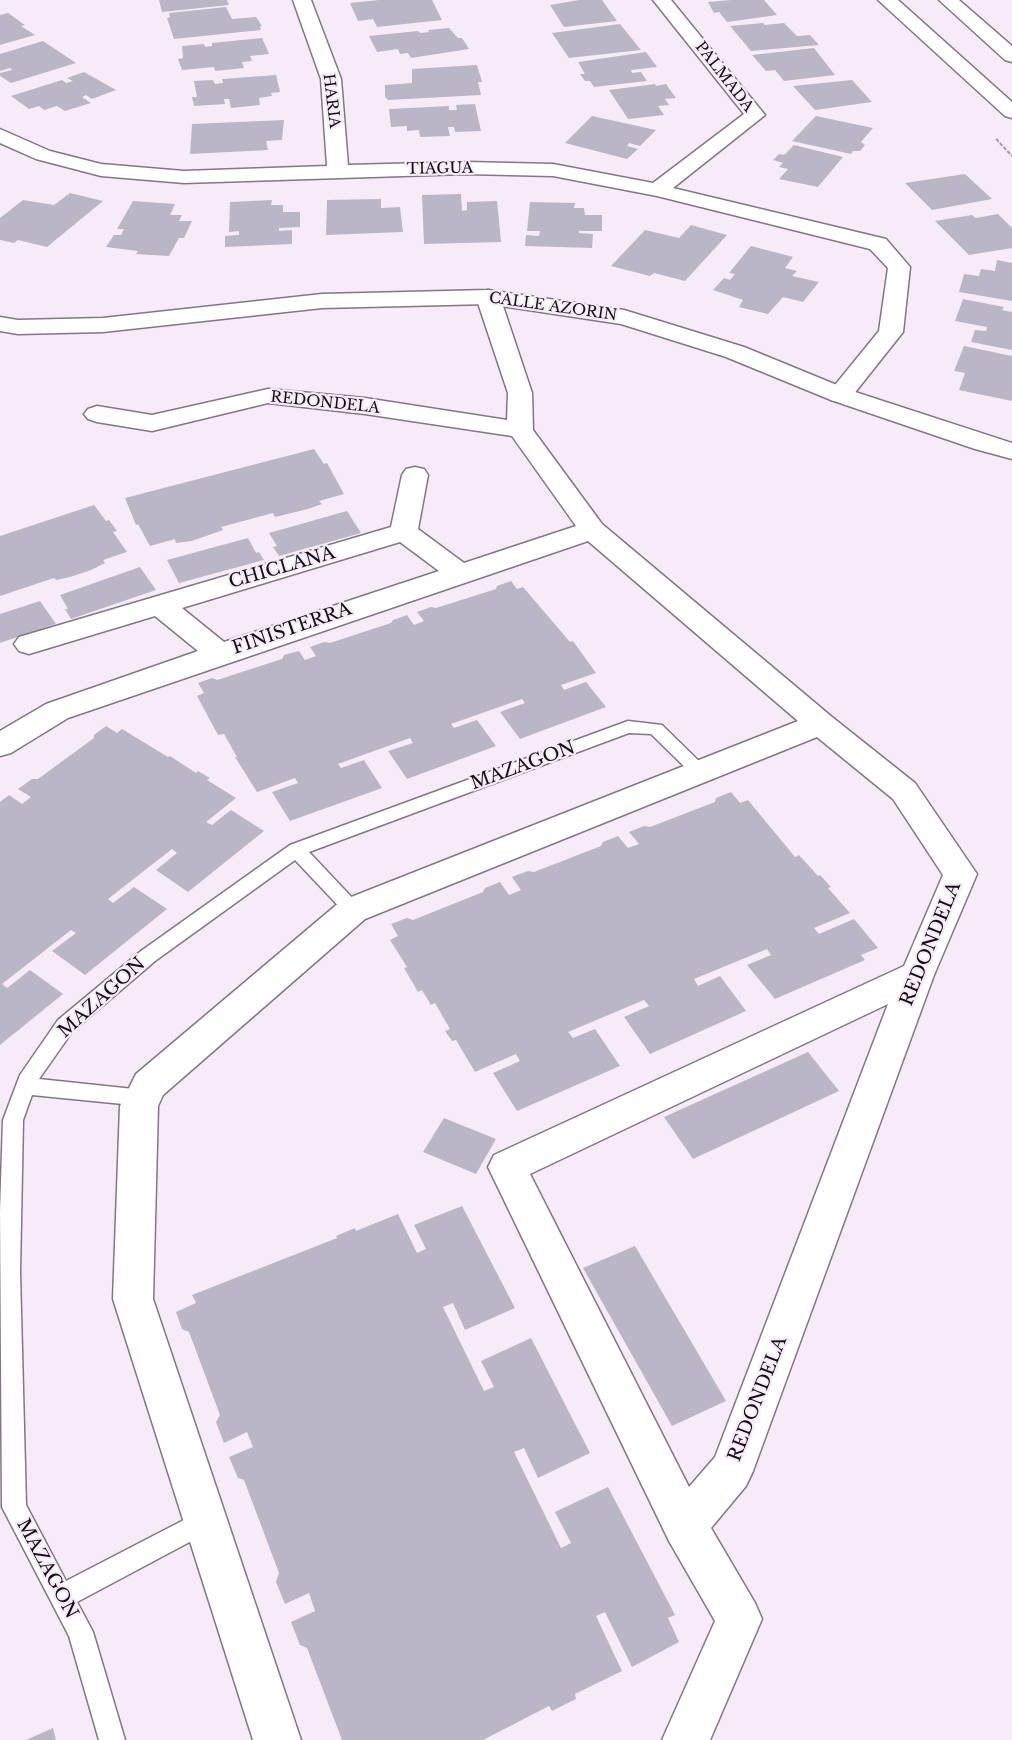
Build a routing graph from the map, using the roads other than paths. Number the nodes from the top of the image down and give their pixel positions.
1 (302, 0) edge
2 (662, 0) edge
3 (886, 0) edge
4 (948, 0) edge
5 (1012, 56) edge
6 (1012, 112) edge
7 (0, 135) edge
8 (338, 171) junction
9 (657, 190) junction
10 (488, 297) junction
11 (0, 324) edge
12 (840, 395) junction
13 (97, 414) dead end
14 (520, 430) junction
15 (1012, 451) edge
16 (415, 475) dead end
17 (592, 530) junction
18 (404, 532) junction
19 (459, 573) junction
20 (159, 604) junction
21 (29, 644) dead end
22 (220, 654) junction
23 (821, 724) junction
24 (0, 745) edge
25 (700, 772) junction
26 (296, 850) junction
27 (353, 910) junction
28 (917, 975) junction
29 (26, 1086) junction
30 (143, 1098) junction
31 (205, 1521) junction
32 (686, 1525) junction
33 (61, 1597) junction
34 (112, 1740) edge
35 (276, 1740) edge
36 (686, 1740) edge

1 - 8 street, HARIA
2 - 9 street, PALMADA
3 - 6 street
4 - 5 street
7 - 8 street, TIAGUA
8 - 9 street, TIAGUA
9 - 12 street, TIAGUA
10 - 11 street, CALLE AZORIN
10 - 12 street, CALLE AZORIN
10 - 14 street
12 - 15 street, CALLE AZORIN
13 - 14 street, REDONDELA
14 - 17 street, REDONDELA
16 - 18 street
17 - 19 street, FINISTERRA
17 - 23 street, REDONDELA
18 - 19 street
18 - 20 street, CHICLANA
19 - 22 street, FINISTERRA
20 - 21 street, CHICLANA
20 - 22 street
22 - 24 street, FINISTERRA
23 - 25 street
23 - 28 street, REDONDELA
25 - 26 lane, MAZAGON
25 - 27 street
26 - 27 lane
26 - 29 lane, MAZAGON
27 - 30 street
28 - 32 street, REDONDELA
28 - 32 street
29 - 30 lane
29 - 33 lane, MAZAGON
30 - 31 street
31 - 33 lane
31 - 35 street
32 - 36 street
33 - 34 lane, MAZAGON

